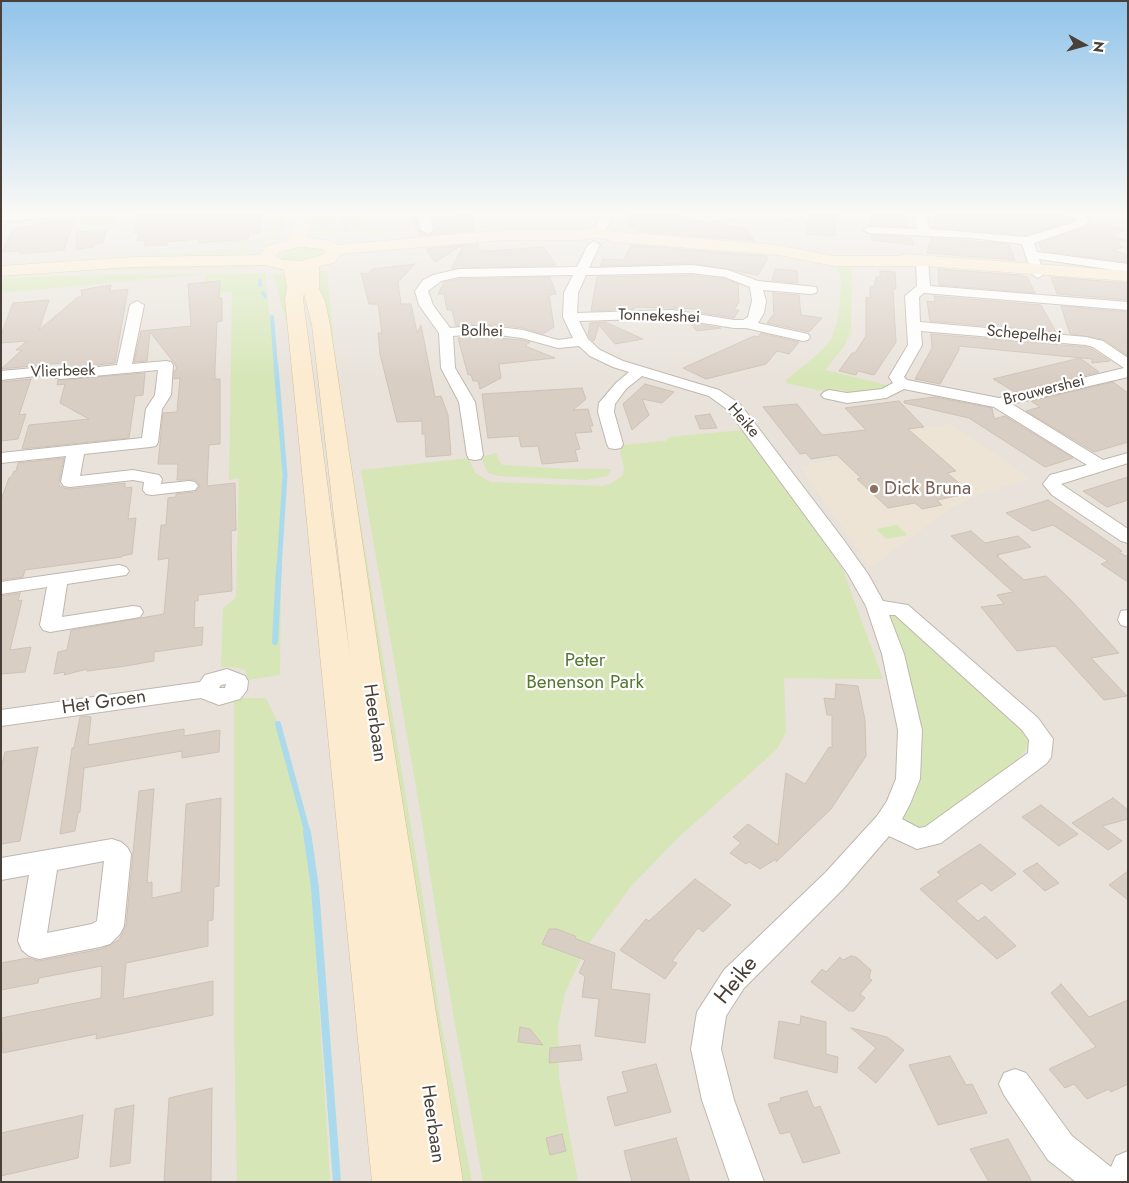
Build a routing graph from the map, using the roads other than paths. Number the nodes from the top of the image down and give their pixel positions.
1 (14, 269) edge
2 (299, 269) edge
3 (308, 269) edge
4 (686, 269) edge
5 (693, 269) edge
6 (923, 269) edge
7 (1072, 269) edge
8 (1, 270) edge
9 (581, 271) junction
10 (1128, 274) edge
11 (756, 285) junction
12 (922, 289) junction
13 (811, 290) dead end
14 (137, 304) dead end
15 (1128, 306) edge
16 (570, 317) junction
17 (746, 324) junction
18 (914, 326) junction
19 (446, 333) junction
20 (803, 337) dead end
21 (582, 341) junction
22 (1128, 365) edge
23 (124, 369) junction
24 (639, 371) junction
25 (1128, 372) edge
26 (1, 376) edge
27 (902, 384) junction
28 (830, 396) dead end
29 (999, 403) junction
30 (614, 444) dead end
31 (76, 450) junction
32 (135, 456) dead end
33 (475, 456) dead end
34 (1, 458) edge
35 (1128, 458) edge
36 (1101, 466) junction
37 (133, 475) junction
38 (189, 486) dead end
39 (1128, 537) edge
40 (119, 571) dead end
41 (58, 580) junction
42 (1, 588) edge
43 (876, 606) junction
44 (133, 612) dead end
45 (1128, 616) edge
46 (1128, 620) edge
47 (207, 689) dead end
48 (1, 718) edge
49 (886, 823) junction
50 (45, 861) dead end
51 (1, 869) edge
52 (1015, 1084) dead end
53 (1128, 1168) edge
54 (395, 1182) edge
55 (440, 1182) edge
56 (747, 1182) edge
57 (1103, 1182) edge
58 (1120, 1182) edge

1 - 8 main road
2 - 54 main road, Heerbaan
3 - 55 main road, Heerbaan
4 - 9 street
5 - 11 street
6 - 12 street
7 - 10 main road
9 - 16 street
9 - 19 street, Bolhei
11 - 13 street
11 - 17 street
12 - 15 street
12 - 18 street
14 - 23 street
16 - 17 street, Tonnekeshei
16 - 21 street, Heike
17 - 20 street, Tonnekeshei
18 - 22 street, Schepelhei
18 - 27 street
19 - 21 street, Bolhei
19 - 33 street
21 - 24 street, Heike
23 - 26 street, Vlierbeek
23 - 31 street, Vlierbeek
24 - 30 street
24 - 43 street, Heike
25 - 29 street, Brouwershei
27 - 28 street
27 - 29 street, Brouwershei
29 - 36 street
31 - 34 street
31 - 37 street
32 - 37 street
35 - 36 street
36 - 39 street
37 - 38 street
40 - 41 street
41 - 42 street
41 - 44 street
43 - 49 street, Heike
43 - 49 street
45 - 46 street
47 - 48 street, Het Groen
49 - 56 street, Heike
50 - 51 street
52 - 57 street
53 - 58 street

